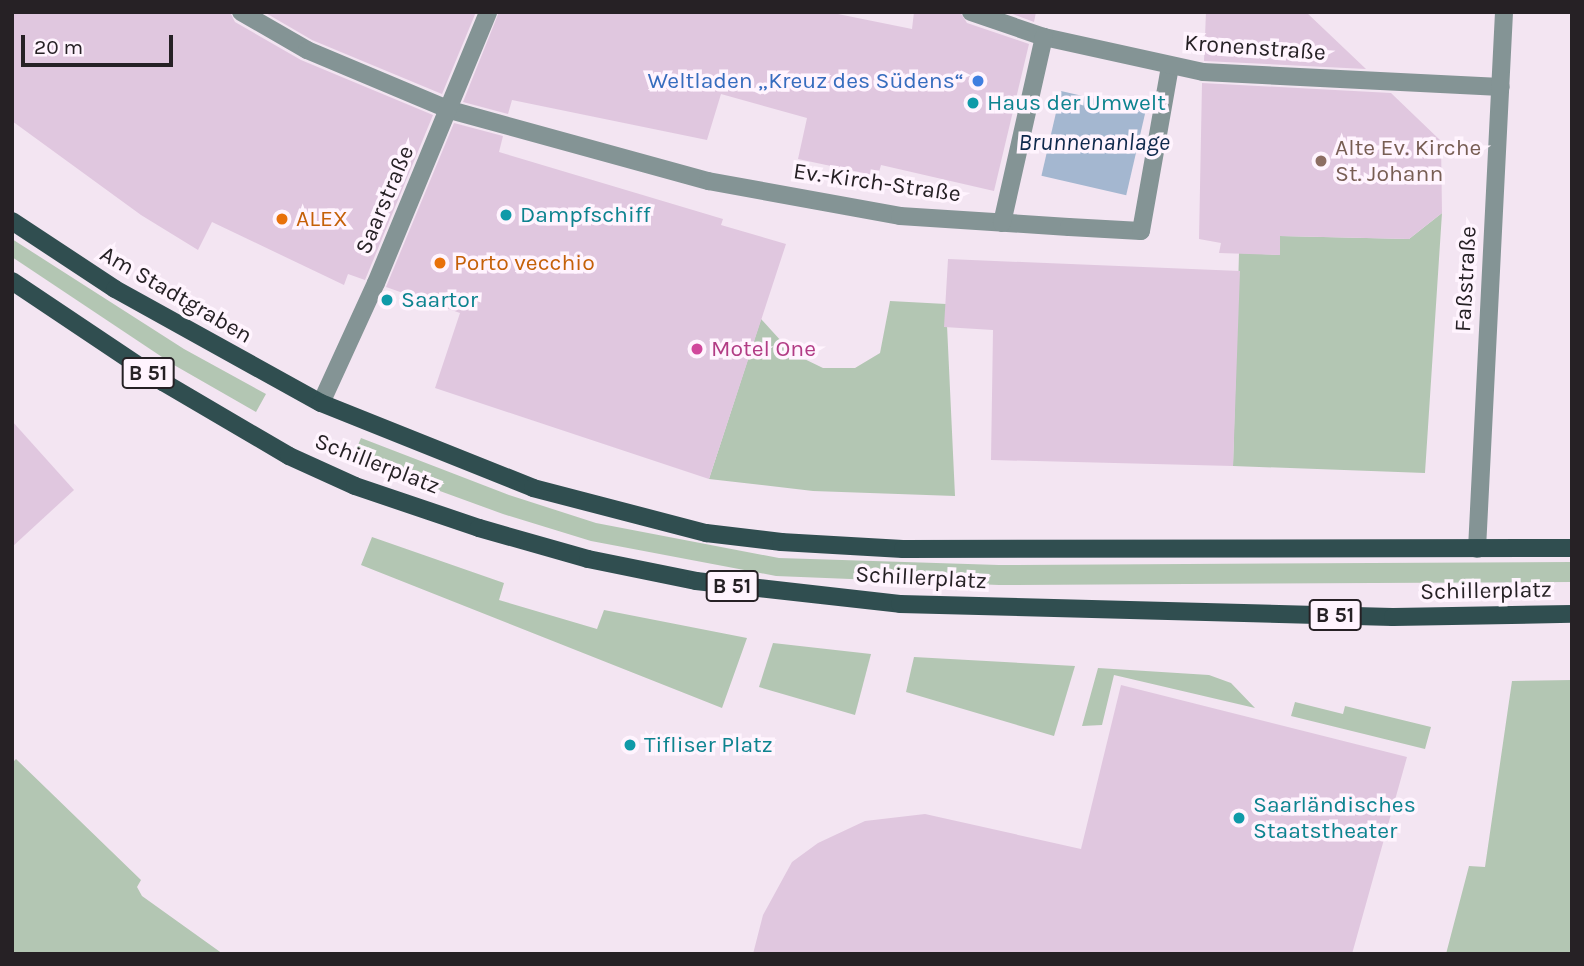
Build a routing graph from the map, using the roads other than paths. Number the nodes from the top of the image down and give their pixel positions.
1 (241, 12) edge
2 (488, 12) edge
3 (971, 12) edge
4 (1504, 12) edge
5 (1044, 37) junction
6 (1170, 66) junction
7 (1501, 87) junction
8 (450, 110) junction
9 (12, 221) edge
10 (1002, 223) junction
11 (12, 281) edge
12 (321, 403) junction
13 (1572, 548) edge
14 (1478, 549) junction
15 (1572, 614) edge

1 - 8 street, Ev.-Kirch-Straße
2 - 8 street, Saarstraße
3 - 5 street, Kronenstraße
4 - 7 street, Faßstraße
5 - 6 street, Kronenstraße
5 - 10 street
6 - 7 street, Kronenstraße
6 - 10 street, Ev.-Kirch-Straße
7 - 14 street, Faßstraße
8 - 10 street, Ev.-Kirch-Straße
8 - 12 street, Saarstraße
9 - 12 main road, Am Stadtgraben / B 51
11 - 15 main road, Schillerplatz / B 51
12 - 14 main road, Schillerplatz / B 51
13 - 14 main road, Schillerplatz / B 51

